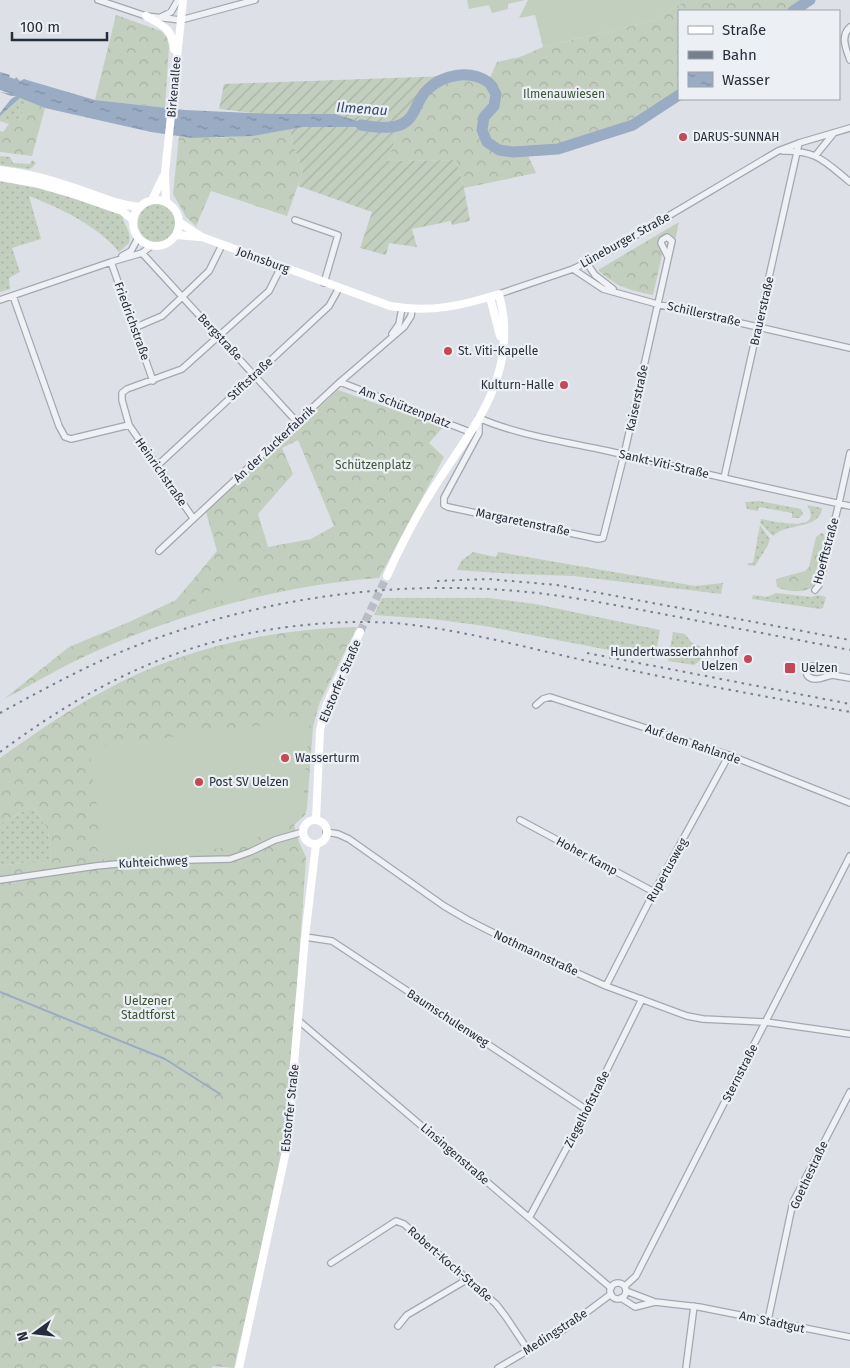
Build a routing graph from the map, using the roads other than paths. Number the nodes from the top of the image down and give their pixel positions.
1 (98, 0) edge
2 (178, 0) edge
3 (183, 0) edge
4 (254, 0) edge
5 (146, 16) junction
6 (158, 18) junction
7 (181, 20) junction
8 (850, 27) edge
9 (850, 60) edge
10 (176, 64) junction
11 (850, 128) edge
12 (834, 133) junction
13 (799, 143) junction
14 (798, 150) junction
15 (778, 152) junction
16 (816, 155) junction
17 (0, 170) edge
18 (165, 173) junction
19 (0, 177) edge
20 (850, 182) edge
21 (152, 200) junction
22 (166, 202) junction
23 (140, 207) junction
24 (133, 220) junction
25 (294, 220) dead end
26 (180, 222) junction
27 (176, 235) junction
28 (202, 237) junction
29 (138, 238) junction
30 (222, 245) junction
31 (151, 246) junction
32 (142, 253) junction
33 (668, 258) dead end
34 (110, 262) junction
35 (586, 262) junction
36 (281, 267) junction
37 (573, 269) junction
38 (324, 282) junction
39 (340, 288) junction
40 (616, 292) junction
41 (499, 294) junction
42 (13, 296) junction
43 (182, 297) junction
44 (490, 297) junction
45 (0, 300) edge
46 (657, 304) junction
47 (402, 308) junction
48 (412, 309) junction
49 (758, 327) junction
50 (134, 328) junction
51 (219, 336) junction
52 (390, 338) junction
53 (850, 348) edge
54 (502, 358) junction
55 (254, 375) junction
56 (153, 381) junction
57 (340, 382) junction
58 (479, 418) junction
59 (297, 422) junction
60 (129, 425) junction
61 (470, 432) junction
62 (850, 453) edge
63 (624, 455) junction
64 (157, 466) junction
65 (724, 478) junction
66 (839, 503) junction
67 (850, 506) edge
68 (193, 518) junction
69 (603, 538) joint
70 (159, 551) dead end
71 (387, 576) tunnel mouth
72 (815, 590) dead end
73 (360, 632) tunnel mouth
74 (832, 675) dead end
75 (850, 678) edge
76 (536, 705) dead end
77 (729, 755) junction
78 (850, 803) edge
79 (316, 820) junction
80 (520, 820) dead end
81 (303, 832) junction
82 (326, 832) junction
83 (316, 844) junction
84 (850, 856) edge
85 (0, 880) edge
86 (654, 892) junction
87 (305, 937) junction
88 (606, 986) junction
89 (642, 999) junction
90 (299, 1021) junction
91 (766, 1022) junction
92 (850, 1034) edge
93 (850, 1092) edge
94 (587, 1110) junction
95 (529, 1218) junction
96 (331, 1263) dead end
97 (468, 1279) junction
98 (626, 1289) junction
99 (611, 1291) junction
100 (621, 1298) junction
101 (655, 1302) junction
102 (694, 1306) junction
103 (768, 1320) junction
104 (398, 1326) dead end
105 (850, 1337) edge
106 (528, 1350) junction
107 (239, 1368) edge
108 (498, 1368) edge
109 (686, 1368) edge

1 - 5 street
2 - 6 street
3 - 7 main road, Birkenallee
4 - 7 street
5 - 6 street
5 - 10 main road
6 - 7 street
7 - 10 main road, Birkenallee
8 - 9 street
10 - 18 main road, Birkenallee
11 - 12 street, Lüneburger Straße
12 - 13 street, Lüneburger Straße
12 - 16 street
13 - 14 street, Brauerstraße
13 - 15 street, Lüneburger Straße
14 - 15 street
14 - 16 street
14 - 49 street, Brauerstraße
15 - 35 street, Lüneburger Straße
16 - 20 street
17 - 23 main road
18 - 21 main road, Birkenallee
18 - 22 main road, Birkenallee
19 - 24 main road
21 - 22 main road
21 - 23 main road
22 - 26 main road
23 - 24 main road
24 - 29 main road
25 - 38 street
26 - 27 main road
26 - 28 main road, Johnsburg
27 - 28 main road, Johnsburg
27 - 31 main road
28 - 30 main road, Johnsburg
29 - 31 main road
29 - 34 street
30 - 36 main road, Johnsburg
30 - 43 street
31 - 32 street
32 - 34 street
32 - 43 street, Bergstraße
33 - 46 street, Kaiserstraße
34 - 42 street
34 - 50 street, Friedrichstraße
35 - 37 street, Lüneburger Straße
35 - 40 street, Schillerstraße
36 - 38 main road, Johnsburg
36 - 51 street
37 - 40 street, Schillerstraße
37 - 41 street, Lüneburger Straße
38 - 39 main road, Johnsburg
39 - 47 main road, Johnsburg
39 - 55 street, Stiftstraße
40 - 46 street, Schillerstraße
41 - 44 main road, Lüneburger Straße
41 - 54 main road
42 - 45 street
42 - 60 street, Heinrichstraße
43 - 50 street
43 - 51 street, Bergstraße
44 - 48 main road, Lüneburger Straße
44 - 54 main road
46 - 49 street, Schillerstraße
46 - 63 street, Kaiserstraße
47 - 48 main road, Lüneburger Straße
47 - 52 street, An der Zuckerfabrik
48 - 52 street, An der Zuckerfabrik
49 - 53 street, Schillerstraße
49 - 65 street, Brauerstraße
50 - 56 street, Friedrichstraße
51 - 55 street, Bergstraße
51 - 56 street
52 - 57 street, An der Zuckerfabrik
54 - 58 main road
55 - 59 street, Bergstraße
55 - 64 street, Stiftstraße
56 - 60 street, Heinrichstraße
57 - 59 street, An der Zuckerfabrik
57 - 61 street, Am Schützenplatz
58 - 61 main road
58 - 63 street, Sankt-Viti-Straße
58 - 69 street, Margaretenstraße
59 - 68 street, An der Zuckerfabrik
60 - 64 street, Heinrichstraße
61 - 71 main road
62 - 66 street, Hoefftstraße
63 - 65 street, Sankt-Viti-Straße
63 - 69 street, Kaiserstraße
64 - 68 street, Heinrichstraße
65 - 66 street, Sankt-Viti-Straße
66 - 67 street, Sankt-Viti-Straße
66 - 72 street, Hoefftstraße
68 - 70 street, An der Zuckerfabrik
73 - 79 main road, Ebstorfer Straße
74 - 75 street
76 - 77 street, Auf dem Rahlande
77 - 78 street, Auf dem Rahlande
77 - 86 street, Rupertusweg
79 - 81 main road
79 - 82 main road
80 - 86 street, Hoher Kamp
81 - 83 main road
81 - 85 street, Kuhteichweg
82 - 83 main road
82 - 88 street, Nothmannstraße
83 - 87 main road, Ebstorfer Straße
84 - 91 street, Sternstraße
86 - 88 street, Rupertusweg
87 - 90 main road, Ebstorfer Straße
87 - 94 street, Baumschulenweg
88 - 89 street, Nothmannstraße
89 - 91 street, Nothmannstraße
89 - 94 street, Ziegelhofstraße
90 - 95 street, Linsingenstraße
90 - 107 main road, Ebstorfer Straße
91 - 92 street, Nothmannstraße
91 - 98 street, Sternstraße
93 - 103 street, Goethestraße
94 - 95 street, Ziegelhofstraße
95 - 99 street, Linsingenstraße
96 - 97 street, Robert-Koch-Straße
97 - 104 street
97 - 106 street, Robert-Koch-Straße
98 - 99 street
98 - 100 street
98 - 101 street
99 - 100 street
99 - 106 street, Medingstraße
100 - 101 street
101 - 102 street, Am Stadtgut
102 - 103 street, Am Stadtgut
102 - 109 street
103 - 105 street, Am Stadtgut
106 - 108 street, Medingstraße

